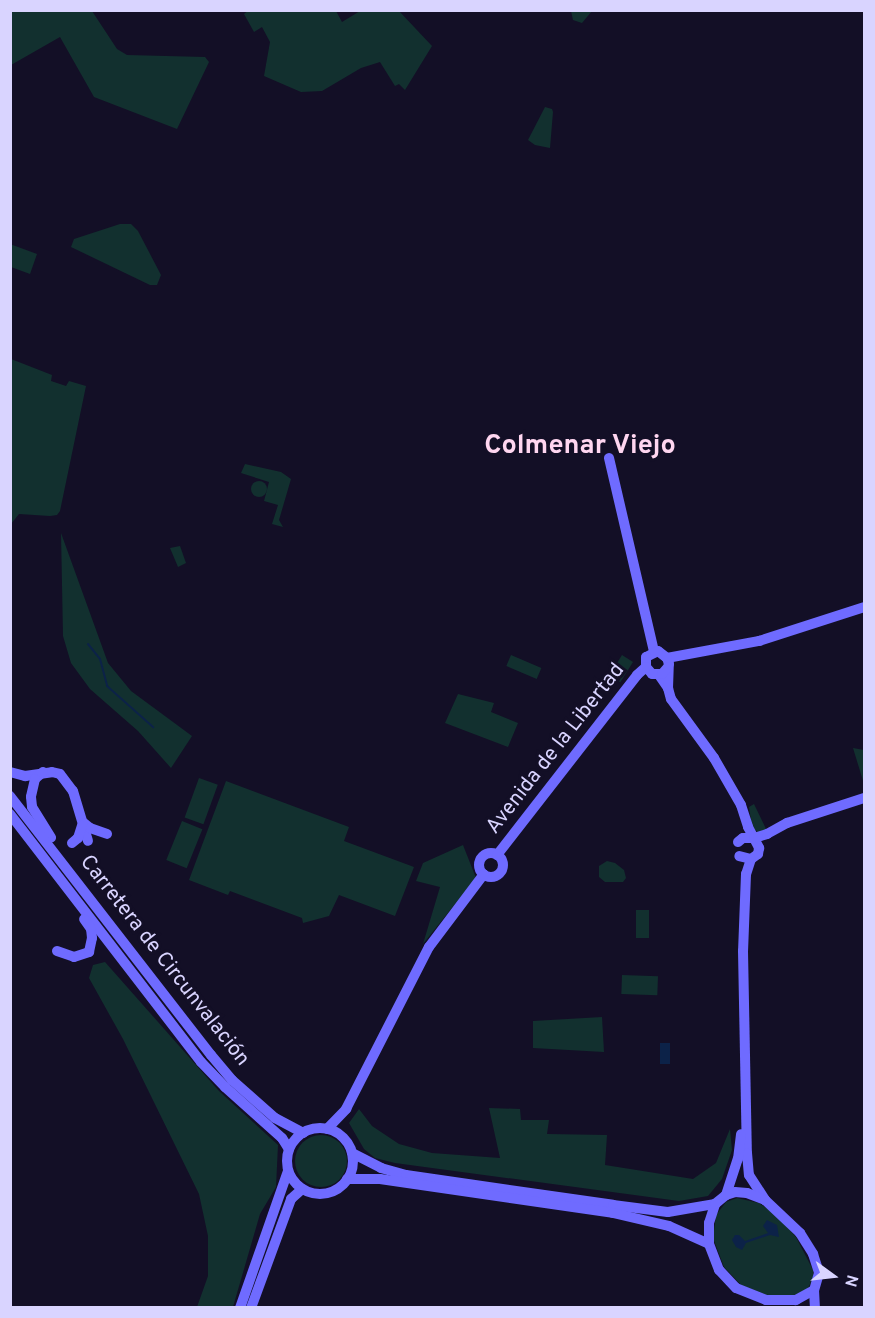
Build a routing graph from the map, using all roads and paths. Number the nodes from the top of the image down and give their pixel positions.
1 (609, 458) dead end
2 (864, 607) edge
3 (654, 651) junction
4 (668, 662) junction
5 (646, 667) junction
6 (659, 675) junction
7 (668, 688) junction
8 (10, 772) edge
9 (44, 772) junction
10 (10, 796) edge
11 (864, 798) edge
12 (864, 805) edge
13 (10, 814) edge
14 (744, 815) junction
15 (84, 823) junction
16 (107, 834) dead end
17 (738, 842) junction
18 (72, 843) dead end
19 (757, 843) junction
20 (497, 855) junction
21 (739, 856) junction
22 (751, 859) junction
23 (51, 865) junction
24 (484, 874) junction
25 (746, 874) junction
26 (91, 901) junction
27 (57, 951) dead end
28 (744, 1074) junction
29 (346, 1109) junction
30 (327, 1129) junction
31 (303, 1133) junction
32 (342, 1137) junction
33 (289, 1149) junction
34 (352, 1153) junction
35 (288, 1171) junction
36 (347, 1179) junction
37 (302, 1189) junction
38 (726, 1196) junction
39 (765, 1200) junction
40 (715, 1204) junction
41 (709, 1244) junction
42 (814, 1290) junction
43 (790, 1304) edge
44 (240, 1308) edge
45 (251, 1308) edge
46 (815, 1308) edge

1 - 3 main road
2 - 4 main road
3 - 4 main road
3 - 5 main road
4 - 6 main road
4 - 7 main road
5 - 6 main road
5 - 20 main road, Avenida de la Libertad
6 - 7 main road
7 - 14 main road
8 - 9 main road
9 - 15 main road
9 - 26 main road
10 - 26 main road, Carretera de Circunvalación
11 - 19 main road
12 - 19 main road
13 - 23 main road, Carretera de Circunvalación
14 - 17 main road
14 - 19 main road
15 - 16 main road
15 - 18 main road
17 - 19 main road
17 - 21 main road
19 - 22 main road
20 - 24 main road
20 - 24 main road
21 - 22 main road
21 - 25 main road
22 - 25 main road
23 - 27 main road
23 - 33 main road, Carretera de Circunvalación
24 - 29 main road
25 - 28 main road
26 - 31 main road, Carretera de Circunvalación
28 - 38 main road
28 - 39 main road
29 - 30 main road
29 - 32 main road
30 - 31 main road
30 - 32 main road
31 - 33 main road
32 - 34 main road
33 - 35 main road
34 - 36 main road
34 - 40 main road
35 - 37 main road
35 - 44 main road
36 - 37 main road
36 - 41 main road
37 - 45 main road
38 - 39 main road
38 - 40 main road
39 - 42 main road
40 - 41 main road
41 - 43 main road
42 - 43 main road
42 - 46 main road

